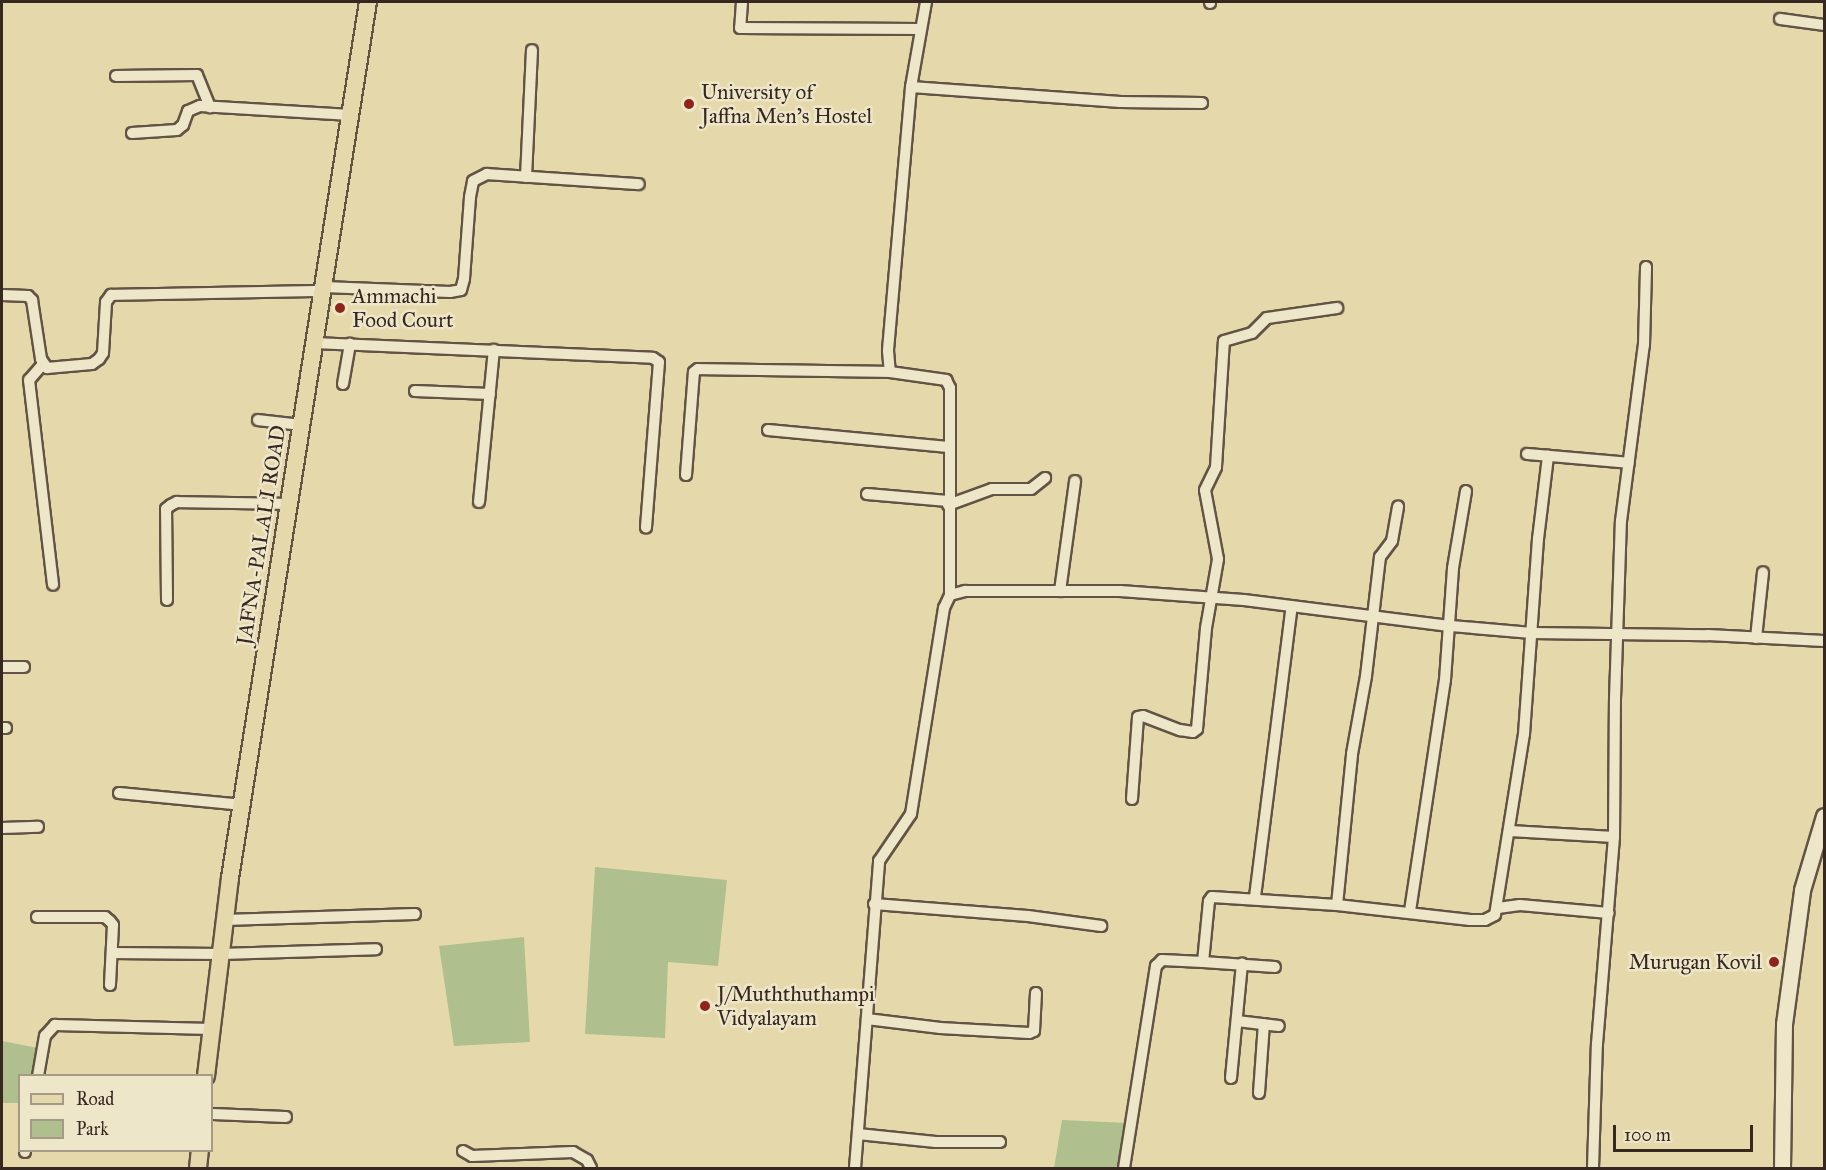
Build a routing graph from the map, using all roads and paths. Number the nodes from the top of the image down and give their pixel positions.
1 (368, 2) edge
2 (742, 2) edge
3 (926, 2) edge
4 (1780, 19) dead end
5 (1824, 25) edge
6 (919, 29) junction
7 (532, 50) dead end
8 (116, 76) dead end
9 (911, 87) junction
10 (1202, 104) dead end
11 (210, 107) junction
12 (351, 115) junction
13 (132, 133) dead end
14 (526, 177) junction
15 (639, 184) dead end
16 (1646, 267) dead end
17 (323, 289) junction
18 (2, 295) edge
19 (1337, 308) dead end
20 (314, 343) junction
21 (350, 344) junction
22 (494, 351) junction
23 (43, 364) junction
24 (890, 372) junction
25 (343, 384) dead end
26 (415, 391) dead end
27 (489, 394) junction
28 (258, 420) dead end
29 (301, 425) junction
30 (768, 430) dead end
31 (948, 447) junction
32 (1527, 454) dead end
33 (1548, 456) junction
34 (1629, 463) junction
35 (686, 475) dead end
36 (1045, 478) dead end
37 (1075, 481) dead end
38 (1466, 491) dead end
39 (867, 494) dead end
40 (479, 502) dead end
41 (948, 503) junction
42 (289, 504) junction
43 (1398, 507) dead end
44 (646, 527) dead end
45 (1763, 572) dead end
46 (53, 585) dead end
47 (1060, 591) junction
48 (950, 595) junction
49 (1212, 597) junction
50 (167, 600) dead end
51 (1292, 606) junction
52 (1371, 617) junction
53 (1451, 626) junction
54 (1532, 633) junction
55 (1617, 634) junction
56 (1756, 638) junction
57 (1824, 641) edge
58 (2, 667) edge
59 (24, 667) dead end
60 (119, 793) dead end
61 (1132, 799) dead end
62 (243, 805) junction
63 (1824, 816) edge
64 (38, 827) dead end
65 (2, 828) edge
66 (1510, 831) junction
67 (1614, 837) junction
68 (1255, 897) junction
69 (874, 904) junction
70 (1337, 905) junction
71 (1497, 908) junction
72 (1410, 911) junction
73 (1608, 913) junction
74 (415, 914) dead end
75 (37, 917) dead end
76 (224, 920) junction
77 (1101, 926) dead end
78 (376, 950) dead end
79 (112, 953) junction
80 (221, 954) junction
81 (1203, 962) junction
82 (1242, 964) junction
83 (1275, 967) dead end
84 (110, 985) dead end
85 (1036, 993) dead end
86 (867, 1019) junction
87 (1237, 1021) junction
88 (1264, 1024) junction
89 (1279, 1026) dead end
90 (210, 1029) junction
91 (38, 1074) edge
92 (206, 1074) edge
93 (1231, 1078) dead end
94 (1259, 1093) dead end
95 (213, 1114) edge
96 (286, 1117) dead end
97 (858, 1134) junction
98 (1000, 1142) dead end
99 (463, 1151) dead end
100 (200, 1152) edge
101 (198, 1168) edge
102 (591, 1168) edge
103 (855, 1168) edge
104 (1124, 1168) edge
105 (1593, 1168) edge
106 (1782, 1168) edge

1 - 12 main road, JAFNA-PALALI ROAD
2 - 6 street
3 - 6 street
4 - 5 street
6 - 9 street
7 - 14 street
8 - 11 street
9 - 10 street
9 - 24 street
11 - 12 street
11 - 13 street
12 - 17 main road, JAFNA-PALALI ROAD
14 - 15 street
14 - 17 street
16 - 34 street
17 - 20 main road, JAFNA-PALALI ROAD
17 - 23 street
18 - 23 street
19 - 49 street
20 - 21 street
20 - 29 main road, JAFNA-PALALI ROAD
21 - 22 street
21 - 25 street
22 - 27 street
22 - 44 street
23 - 46 street
24 - 31 street
24 - 35 street
26 - 27 street
27 - 40 street
28 - 29 street
29 - 42 main road, JAFNA-PALALI ROAD
30 - 31 street
31 - 41 street
32 - 33 street
33 - 34 street
33 - 54 street
34 - 55 street
36 - 41 street
37 - 47 street
38 - 53 street
39 - 41 street
41 - 48 street
42 - 50 street
42 - 62 main road, JAFNA-PALALI ROAD
43 - 52 street
45 - 56 street
47 - 48 street
47 - 49 street
48 - 69 street
49 - 51 street
49 - 61 street
51 - 52 street
51 - 68 street
52 - 53 street
52 - 70 street
53 - 54 street
53 - 72 street
54 - 55 street
54 - 66 street
55 - 56 street
55 - 67 street
56 - 57 street
58 - 59 street
60 - 62 street
62 - 76 main road, JAFNA-PALALI ROAD
63 - 106 street
64 - 65 street
66 - 67 street
66 - 71 street
67 - 73 street
68 - 70 street
68 - 81 street
69 - 77 street
69 - 86 street
70 - 72 street
71 - 72 street
71 - 73 street
73 - 105 street
74 - 76 street
75 - 79 street
76 - 80 main road, JAFNA-PALALI ROAD
78 - 80 street
79 - 80 street
79 - 84 street
80 - 90 main road, JAFNA-PALALI ROAD
81 - 82 street
81 - 104 street
82 - 83 street
82 - 87 street
85 - 86 street
86 - 97 street
87 - 88 street
87 - 93 street
88 - 89 street
88 - 94 street
90 - 91 street
90 - 92 main road, JAFNA-PALALI ROAD
95 - 96 street
97 - 98 street
97 - 103 street
99 - 102 street
100 - 101 main road

